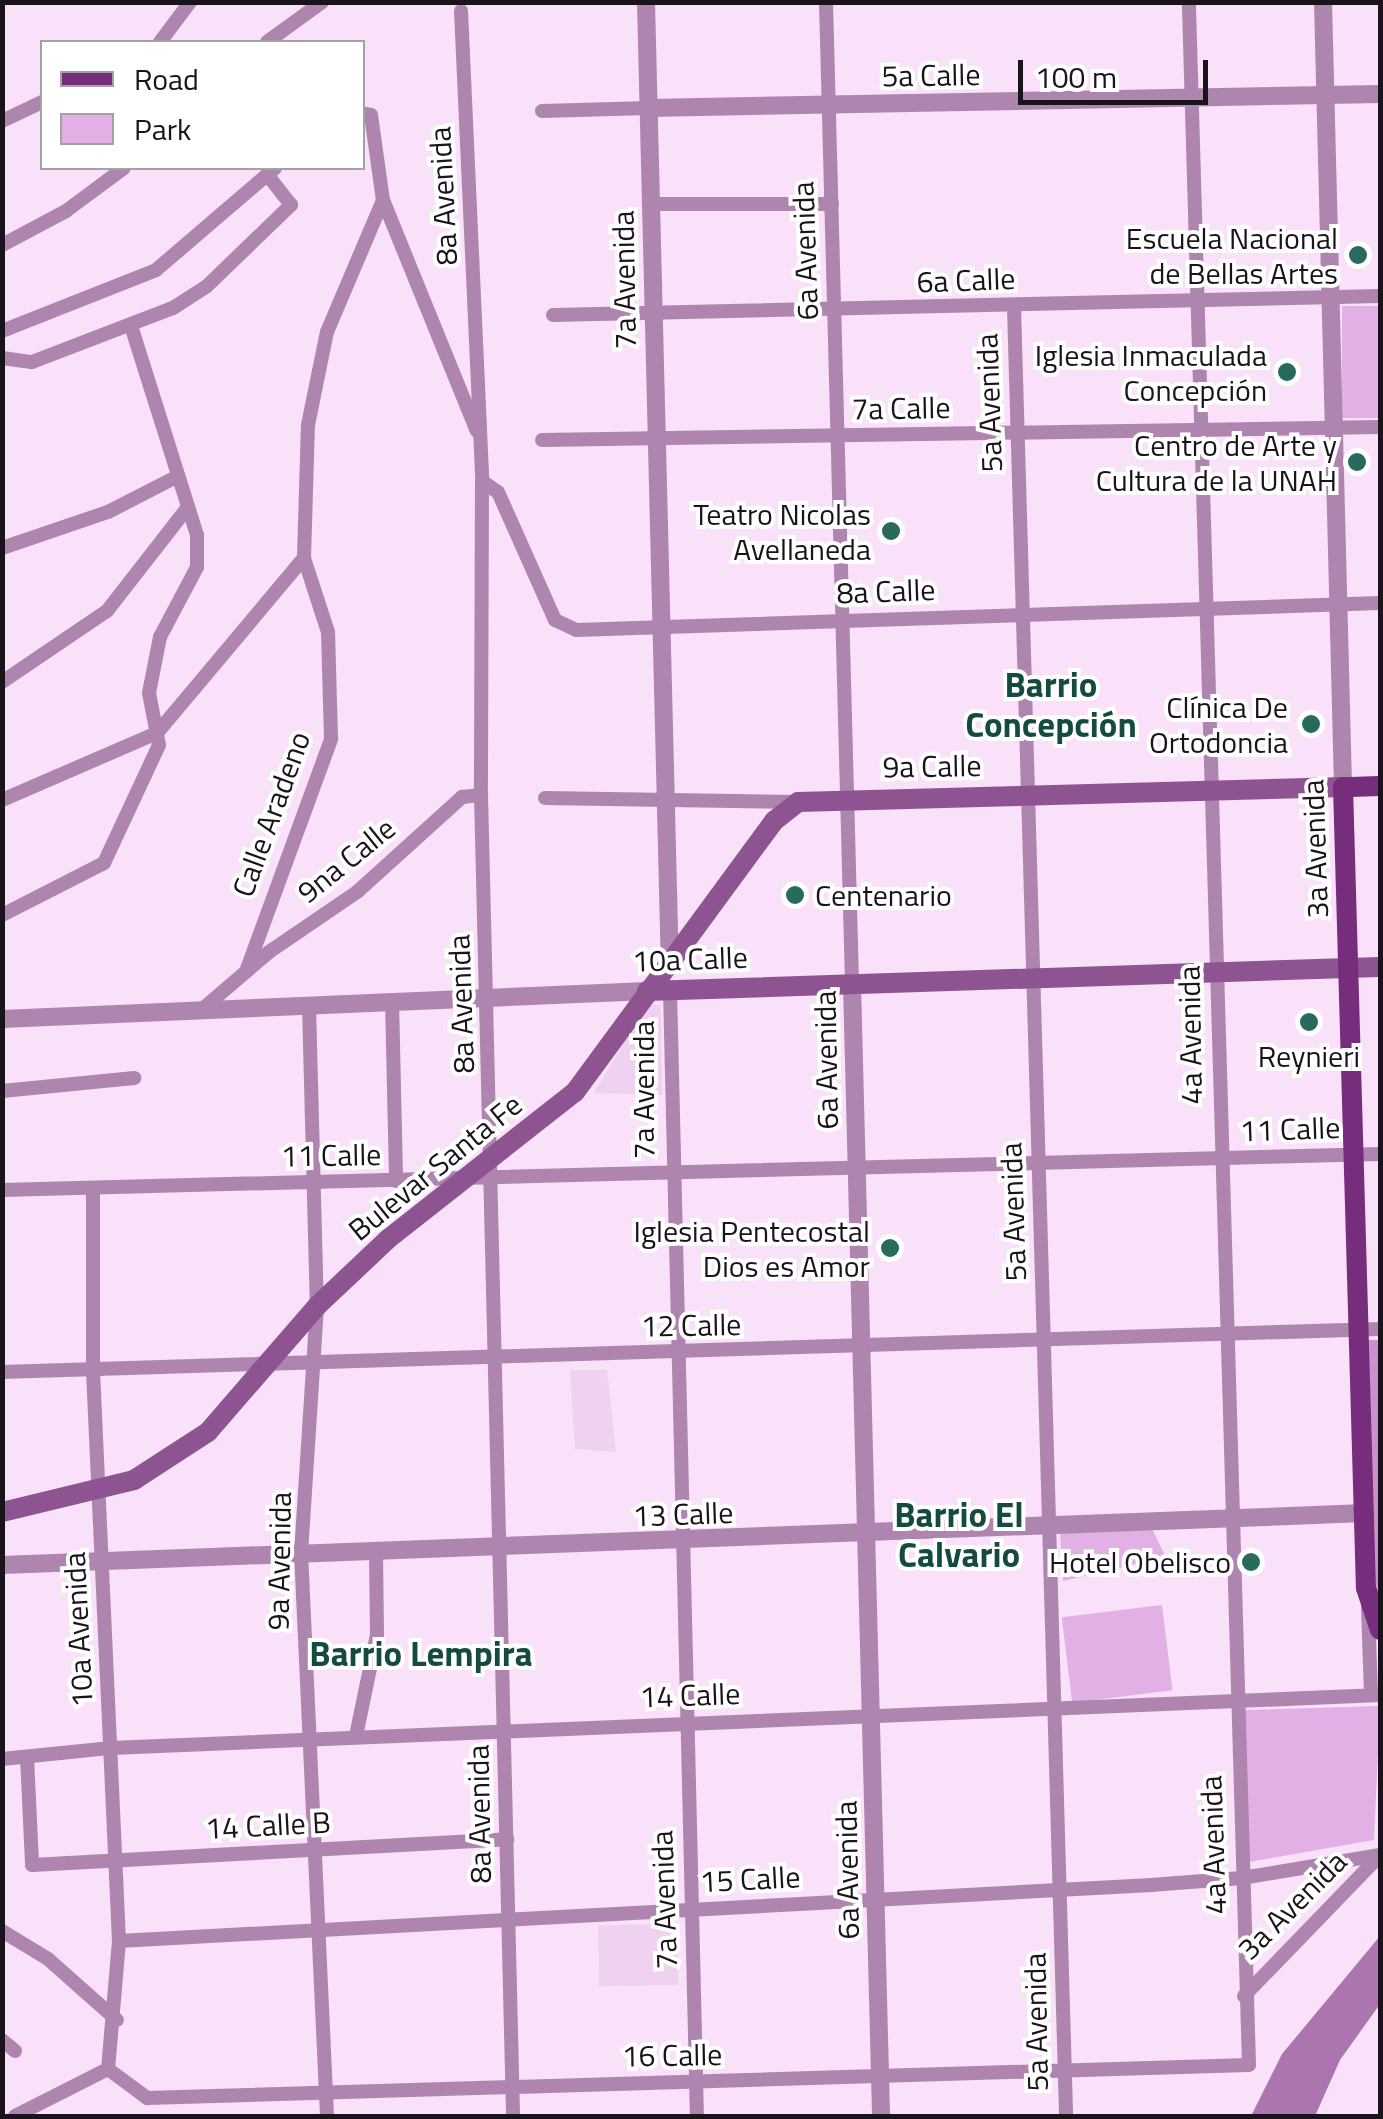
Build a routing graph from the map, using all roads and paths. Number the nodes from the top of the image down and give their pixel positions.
1 (190, 2) edge
2 (322, 2) edge
3 (646, 2) edge
4 (826, 2) edge
5 (1189, 2) edge
6 (1323, 2) edge
7 (461, 11) dead end
8 (162, 40) edge
9 (270, 40) edge
10 (1380, 94) edge
11 (1326, 95) junction
12 (1192, 98) junction
13 (40, 103) edge
14 (829, 105) junction
15 (649, 108) junction
16 (542, 111) dead end
17 (365, 114) edge
18 (2, 121) edge
19 (121, 170) edge
20 (271, 171) edge
21 (383, 200) junction
22 (650, 204) junction
23 (832, 204) junction
24 (2, 245) edge
25 (1380, 296) edge
26 (1328, 297) junction
27 (1196, 301) junction
28 (1014, 306) junction
29 (834, 312) junction
30 (553, 315) dead end
31 (651, 316) junction
32 (131, 326) junction
33 (2, 332) edge
34 (2, 358) edge
35 (1334, 428) junction
36 (1380, 428) edge
37 (1202, 430) junction
38 (1018, 434) junction
39 (838, 436) junction
40 (481, 440) junction
41 (542, 440) dead end
42 (654, 440) junction
43 (178, 476) junction
44 (482, 481) junction
45 (188, 507) junction
46 (2, 548) edge
47 (304, 558) junction
48 (1380, 602) edge
49 (1336, 604) junction
50 (1204, 608) junction
51 (1023, 615) junction
52 (842, 620) junction
53 (664, 626) junction
54 (2, 682) edge
55 (157, 732) junction
56 (1380, 786) edge
57 (1343, 788) junction
58 (1210, 790) junction
59 (480, 794) junction
60 (1028, 794) junction
61 (545, 798) dead end
62 (845, 798) junction
63 (665, 799) junction
64 (2, 800) edge
65 (798, 802) junction
66 (2, 915) edge
67 (670, 958) junction
68 (1380, 967) edge
69 (1350, 968) junction
70 (247, 969) junction
71 (1216, 973) junction
72 (1033, 978) junction
73 (852, 984) junction
74 (647, 990) junction
75 (670, 990) junction
76 (489, 996) junction
77 (392, 1000) junction
78 (309, 1006) junction
79 (200, 1011) junction
80 (2, 1020) edge
81 (134, 1078) dead end
82 (2, 1091) edge
83 (1380, 1154) edge
84 (1353, 1155) junction
85 (1220, 1159) junction
86 (1039, 1164) junction
87 (492, 1168) junction
88 (856, 1168) junction
89 (671, 1175) junction
90 (461, 1180) junction
91 (396, 1182) junction
92 (310, 1184) junction
93 (93, 1188) junction
94 (2, 1190) edge
95 (317, 1306) junction
96 (1370, 1329) edge
97 (1225, 1336) junction
98 (1044, 1344) junction
99 (861, 1349) junction
100 (677, 1353) junction
101 (498, 1358) junction
102 (266, 1366) junction
103 (316, 1366) junction
104 (93, 1371) junction
105 (2, 1372) edge
106 (99, 1490) junction
107 (2, 1512) edge
108 (1365, 1513) junction
109 (1230, 1520) junction
110 (1050, 1527) junction
111 (866, 1534) junction
112 (682, 1541) junction
113 (500, 1548) junction
114 (376, 1550) junction
115 (302, 1552) junction
116 (102, 1563) junction
117 (2, 1565) edge
118 (1377, 1630) edge
119 (1376, 1695) edge
120 (1235, 1702) junction
121 (1055, 1706) junction
122 (870, 1714) junction
123 (687, 1723) junction
124 (506, 1730) junction
125 (356, 1736) junction
126 (309, 1739) junction
127 (110, 1748) junction
128 (26, 1757) junction
129 (2, 1759) edge
130 (506, 1839) junction
131 (315, 1850) junction
132 (1380, 1855) edge
133 (116, 1861) junction
134 (1242, 1878) junction
135 (1060, 1890) junction
136 (875, 1901) junction
137 (692, 1909) junction
138 (509, 1919) junction
139 (318, 1930) junction
140 (2, 1931) edge
141 (120, 1941) junction
142 (1244, 1996) junction
143 (117, 2020) junction
144 (2, 2040) edge
145 (15, 2051) dead end
146 (1248, 2065) joint
147 (108, 2069) junction
148 (1066, 2072) junction
149 (880, 2078) junction
150 (696, 2083) junction
151 (512, 2086) junction
152 (326, 2092) junction
153 (15, 2116) edge
154 (326, 2116) edge
155 (513, 2116) edge
156 (697, 2116) edge
157 (881, 2116) edge
158 (1066, 2116) edge

1 - 8 street
2 - 9 street
3 - 15 street, 7a Avenida
4 - 14 street, 6a Avenida
5 - 12 street, 4a Avenida
6 - 11 street, 3a Avenida
7 - 40 street, 8a Avenida
10 - 11 street, 5a Calle
11 - 12 street, 5a Calle
11 - 26 street, 3a Avenida
12 - 14 street, 5a Calle
12 - 27 street, 4a Avenida
13 - 18 street
14 - 15 street, 5a Calle
14 - 23 street, 6a Avenida
15 - 16 street, 5a Calle
15 - 22 street, 7a Avenida
17 - 21 street
19 - 24 street
20 - 32 street
20 - 33 street
21 - 40 street
21 - 47 street
22 - 23 street
22 - 31 street, 7a Avenida
23 - 29 street, 6a Avenida
25 - 26 street, 6a Calle
26 - 27 street, 6a Calle
26 - 35 street, 3a Avenida
27 - 28 street, 6a Calle
27 - 37 street, 4a Avenida
28 - 29 street, 6a Calle
28 - 38 street, 5a Avenida
29 - 31 street, 6a Calle
29 - 39 street, 6a Avenida
30 - 31 street, 6a Calle
31 - 42 street, 7a Avenida
32 - 34 street
32 - 43 street
35 - 36 street, 7a Calle
35 - 37 street, 7a Calle
35 - 49 street, 3a Avenida
37 - 38 street, 7a Calle
37 - 50 street, 4a Avenida
38 - 39 street, 7a Calle
38 - 51 street, 5a Avenida
39 - 42 street, 7a Calle
39 - 52 street, 6a Avenida
40 - 44 street, 8a Avenida
41 - 42 street, 7a Calle
42 - 53 street, 7a Avenida
43 - 45 street
43 - 46 street
44 - 53 street, 8a Calle
44 - 59 street, 8a Avenida
45 - 54 street
45 - 55 street
47 - 55 street
47 - 70 street, Calle Aradeno
48 - 49 street, 8a Calle
49 - 50 street, 8a Calle
49 - 57 street, 3a Avenida
50 - 51 street, 8a Calle
50 - 58 street, 4a Avenida
51 - 52 street, 8a Calle
51 - 60 street, 5a Avenida
52 - 53 street, 8a Calle
52 - 62 street, 6a Avenida
53 - 63 street, 7a Avenida
55 - 64 street
55 - 66 street
56 - 57 main road, 9a Calle
57 - 58 main road, 9a Calle
57 - 69 main road, 3a Avenida
58 - 60 main road, 9a Calle
58 - 71 street, 4a Avenida
59 - 70 street, 9na Calle
59 - 76 street, 8a Avenida
60 - 62 main road, 9a Calle
60 - 72 street, 5a Avenida
61 - 63 street
62 - 65 main road
62 - 73 street, 6a Avenida
63 - 65 street
63 - 67 street, 7a Avenida
65 - 67 main road, Bulevar Santa Fe
67 - 74 main road, Bulevar Santa Fe
67 - 75 street, 7a Avenida
68 - 69 main road, 10a Calle
69 - 71 main road, 10a Calle
69 - 84 main road, 3a Avenida
70 - 79 street, 9na Calle
71 - 72 main road, 10a Calle
71 - 85 street, 4a Avenida
72 - 73 main road, 10a Calle
72 - 86 street, 5a Avenida
73 - 75 main road, 10a Calle
73 - 88 street, 6a Avenida
74 - 75 main road, 10a Calle
74 - 76 street, 10a Calle
74 - 87 main road, Bulevar Santa Fe
75 - 89 street, 7a Avenida
76 - 77 street, 10a Calle
76 - 87 street, 8a Avenida
77 - 78 street, 10a Calle
77 - 91 street
78 - 79 street, 10a Calle
78 - 92 street, 9a Avenida
79 - 80 street, 10a Calle
81 - 82 street
83 - 84 street, 11 Calle
84 - 85 street, 11 Calle
84 - 96 main road, 3a Avenida
85 - 86 street, 11 Calle
85 - 97 street, 4a Avenida
86 - 88 street, 11 Calle
86 - 98 street, 5a Avenida
87 - 89 street, 11 Calle
87 - 90 main road, Bulevar Santa Fe
87 - 101 street, 8a Avenida
88 - 89 street, 11 Calle
88 - 99 street, 6a Avenida
89 - 100 street, 7a Avenida
90 - 91 street, 11 Calle
90 - 95 main road, Bulevar Santa Fe
91 - 92 street, 11 Calle
92 - 93 street, 11 Calle
92 - 95 street, 9a Avenida
93 - 94 street, 11 Calle
93 - 104 street, 10a Avenida
95 - 102 main road, Bulevar Santa Fe
95 - 103 street, 9a Avenida
96 - 97 street, 12 Calle
96 - 108 main road, 3a Avenida
97 - 98 street, 12 Calle
97 - 109 street, 4a Avenida
98 - 99 street, 12 Calle
98 - 110 street, 5a Avenida
99 - 100 street, 12 Calle
99 - 111 street, 6a Avenida
100 - 101 street, 12 Calle
100 - 112 street, 7a Avenida
101 - 103 street, 12 Calle
101 - 113 street, 8a Avenida
102 - 103 street, 12 Calle
102 - 104 street, 12 Calle
102 - 106 main road, Bulevar Santa Fe
103 - 115 street, 9a Avenida
104 - 105 street, 12 Calle
104 - 106 street, 10a Avenida
106 - 107 main road, Bulevar Santa Fe
106 - 116 street, 10a Avenida
108 - 109 street, 13 Calle
108 - 118 main road, 3a Avenida
109 - 110 street, 13 Calle
109 - 120 street, 4a Avenida
110 - 111 street, 13 Calle
110 - 121 street, 5a Avenida
111 - 112 street, 13 Calle
111 - 122 street, 6a Avenida
112 - 113 street, 13 Calle
112 - 123 street, 7a Avenida
113 - 114 street, 13 Calle
113 - 124 street, 8a Avenida
114 - 115 street, 13 Calle
114 - 125 street
115 - 116 street, 13 Calle
115 - 126 street, 9a Avenida
116 - 117 street, 13 Calle
116 - 127 street, 10a Avenida
118 - 119 street
119 - 120 street, 14 Calle
120 - 121 street, 14 Calle
120 - 134 street, 4a Avenida
121 - 122 street, 14 Calle
121 - 135 street, 5a Avenida
122 - 123 street, 14 Calle
122 - 136 street, 6a Avenida
123 - 124 street, 14 Calle
123 - 137 street, 7a Avenida
124 - 125 street, 14 Calle
124 - 130 street, 8a Avenida
125 - 126 street, 14 Calle
126 - 127 street, 14 Calle
126 - 131 street, 9a Avenida
127 - 128 street, 14 Calle
127 - 133 street, 10a Avenida
128 - 129 street, 14 Calle
128 - 133 street, 14 Calle B
130 - 131 street, 14 Calle B
130 - 138 street, 8a Avenida
131 - 133 street, 14 Calle B
131 - 139 street, 9a Avenida
132 - 134 street, 15 Calle
132 - 142 street, 3a Avenida
133 - 141 street, 10a Avenida
134 - 135 street, 15 Calle
134 - 142 street, 4a Avenida
135 - 136 street, 15 Calle
135 - 148 street, 5a Avenida
136 - 137 street, 15 Calle
136 - 149 street, 6a Avenida
137 - 138 street, 15 Calle
137 - 150 street, 7a Avenida
138 - 139 street, 15 Calle
138 - 151 street, 8a Avenida
139 - 141 street, 15 Calle
139 - 152 street, 9a Avenida
140 - 143 street
141 - 143 street, 10a Avenida
142 - 146 street, 4a Avenida
143 - 147 street, 10a Avenida
144 - 145 street
146 - 148 street, 16 Calle
147 - 152 street, 16 Calle
147 - 153 street
148 - 149 street, 16 Calle
148 - 158 street, 5a Avenida
149 - 150 street, 16 Calle
149 - 157 street, 6a Avenida
150 - 151 street, 16 Calle
150 - 156 street, 7a Avenida
151 - 152 street, 16 Calle
151 - 155 street, 8a Avenida
152 - 154 street, 9a Avenida

